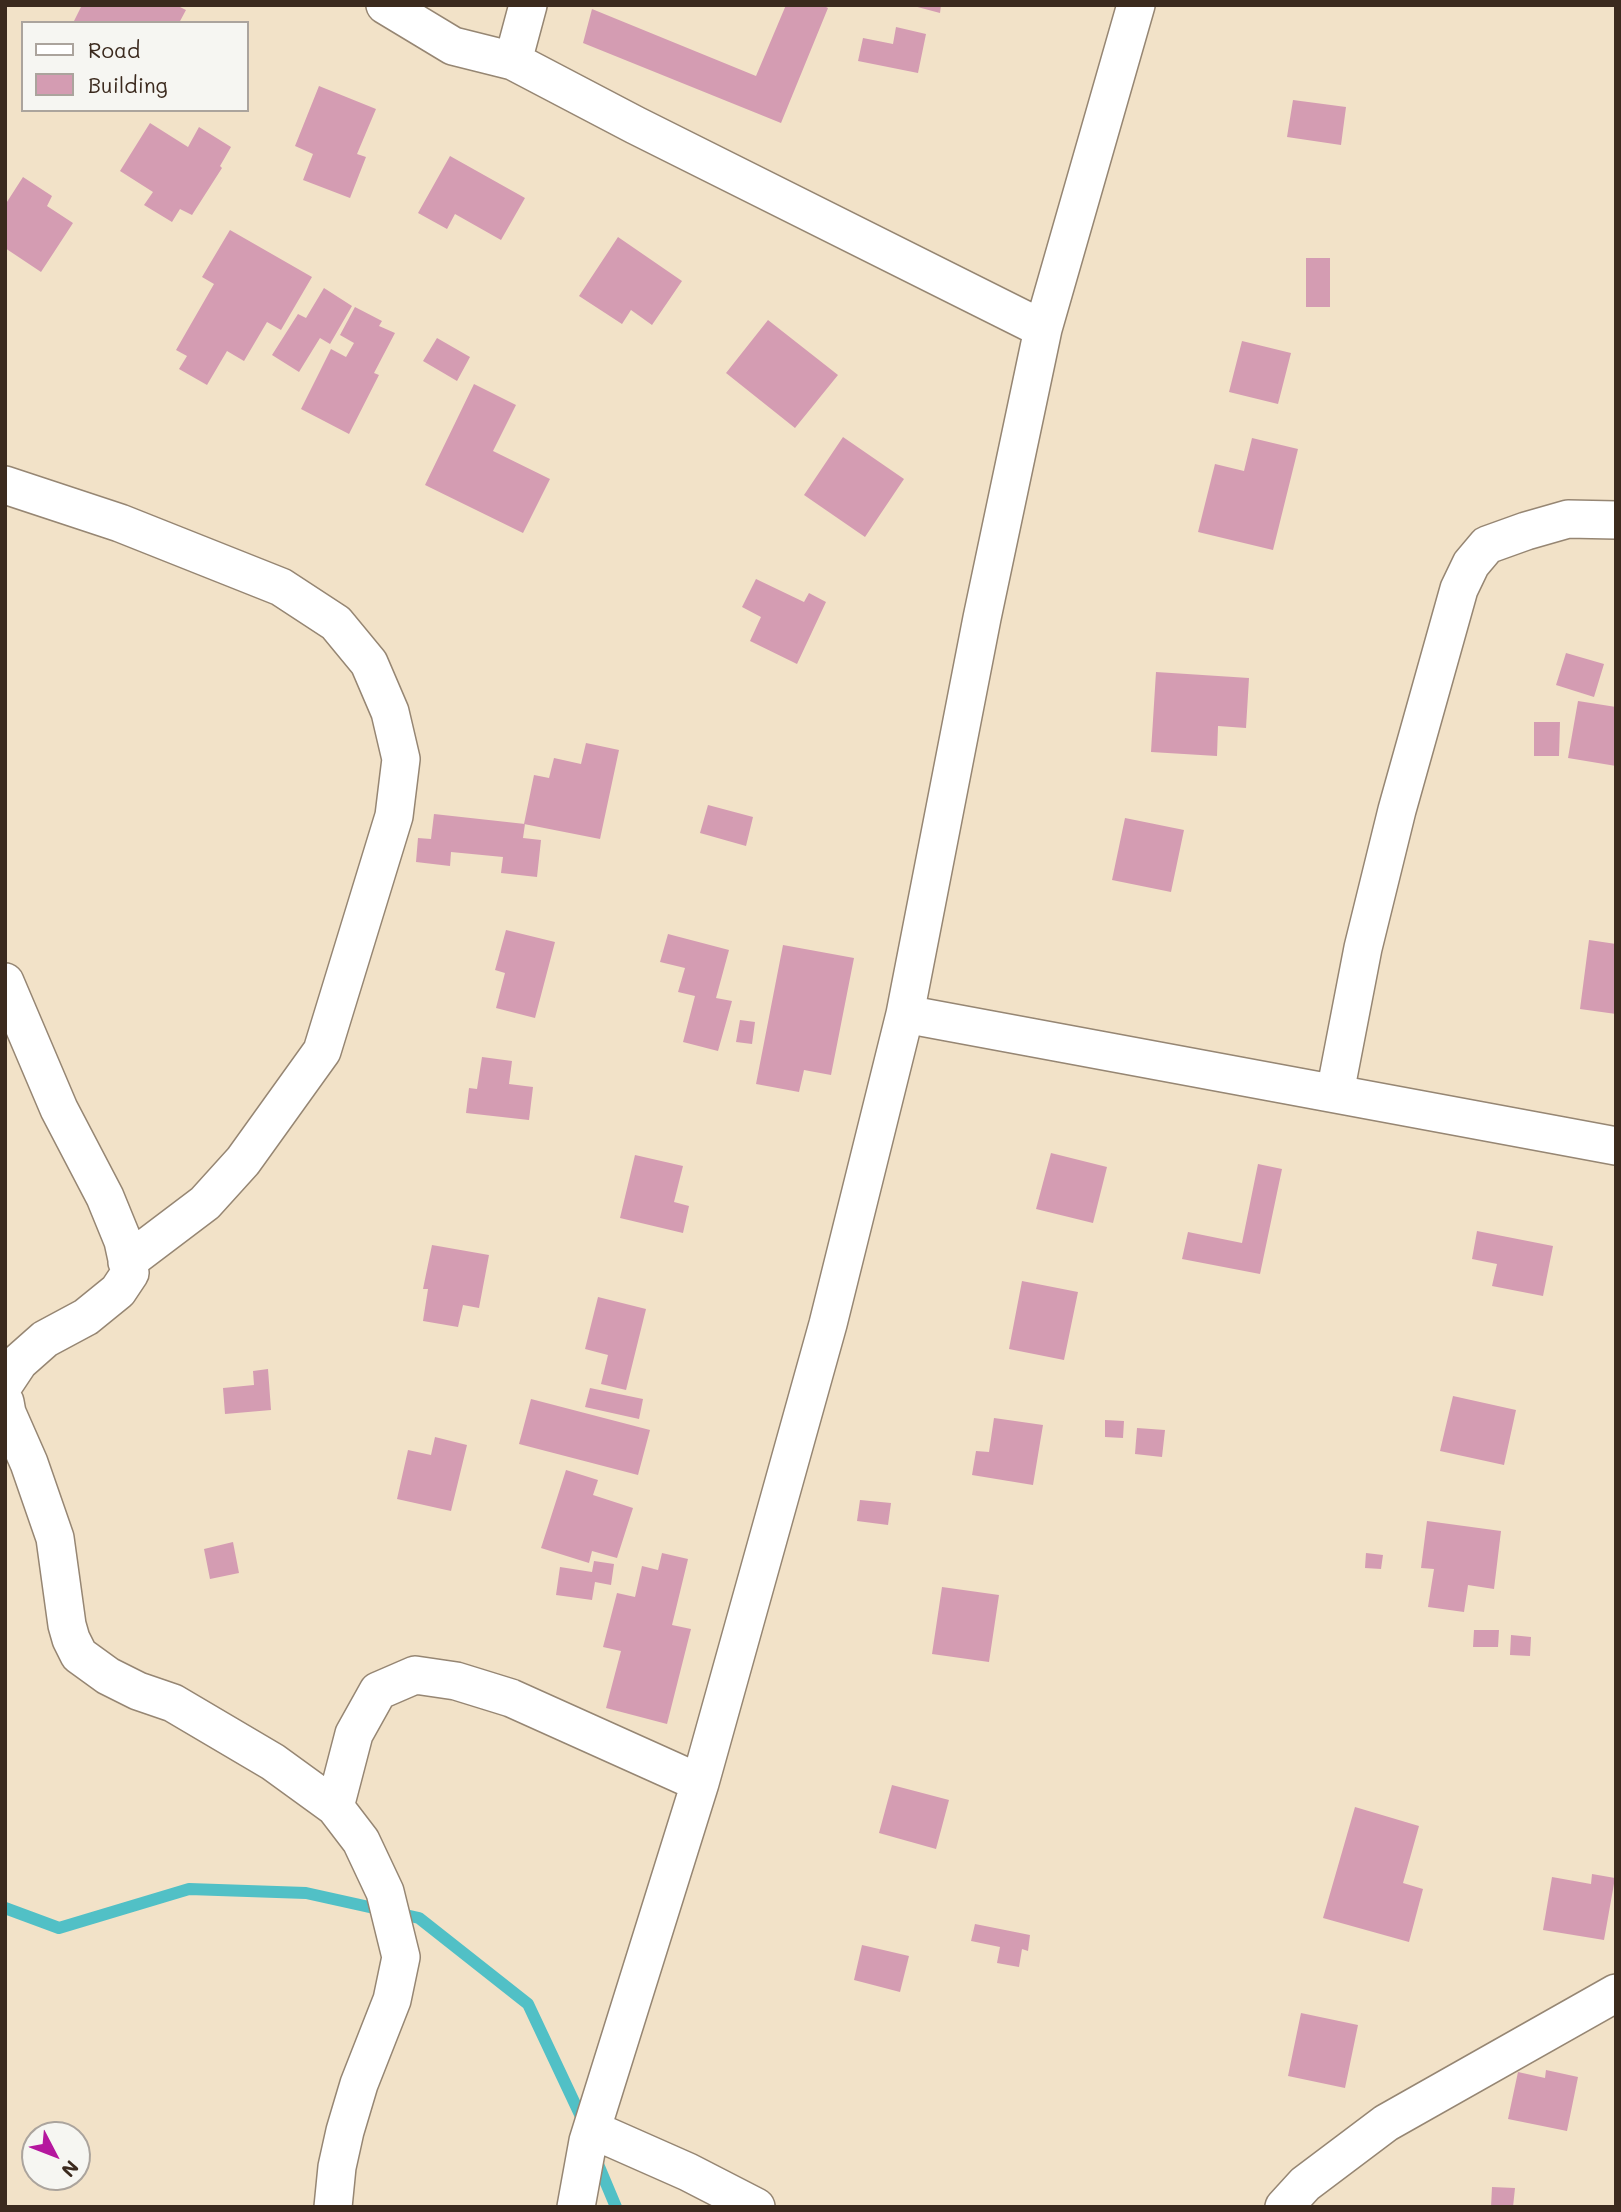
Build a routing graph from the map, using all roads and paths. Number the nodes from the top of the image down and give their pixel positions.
1 (385, 5) edge
2 (528, 5) edge
3 (1136, 5) edge
4 (513, 61) junction
5 (1043, 330) junction
6 (5, 485) edge
7 (1616, 520) edge
8 (5, 982) edge
9 (905, 1014) junction
10 (1335, 1093) junction
11 (1616, 1146) edge
12 (127, 1262) junction
13 (5, 1383) edge
14 (5, 1402) edge
15 (700, 1783) junction
16 (335, 1807) junction
17 (1616, 1993) edge
18 (595, 2120) junction
19 (333, 2207) edge
20 (576, 2207) edge
21 (756, 2207) edge
22 (1284, 2207) edge

1 - 4 street
2 - 4 street
3 - 5 street
4 - 5 street
5 - 9 street
6 - 12 street
7 - 10 street
8 - 12 street
9 - 10 street
9 - 15 street
10 - 11 street
12 - 13 street
14 - 16 street
15 - 16 street
15 - 18 street
16 - 19 street
17 - 22 street
18 - 20 street
18 - 21 street

